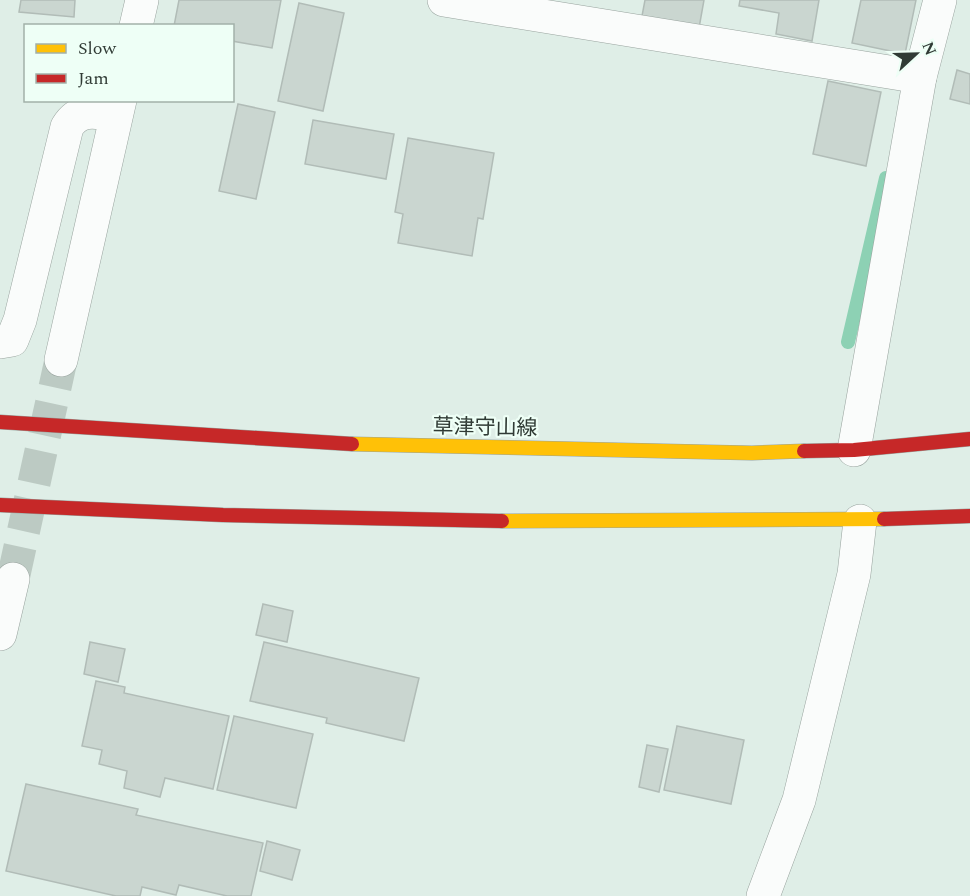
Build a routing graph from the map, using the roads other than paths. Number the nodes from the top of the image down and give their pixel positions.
1 (142, 0) edge
2 (444, 0) edge
3 (940, 0) edge
4 (136, 24) edge
5 (920, 77) junction
6 (118, 108) edge
7 (0, 342) edge
8 (62, 360) tunnel mouth
9 (0, 422) edge
10 (970, 439) edge
11 (854, 450) junction
12 (0, 505) edge
13 (970, 516) edge
14 (860, 522) junction
15 (14, 579) tunnel mouth
16 (0, 633) edge
17 (763, 896) edge

1 - 4 street
2 - 5 street
3 - 5 street
5 - 11 street
6 - 7 street
6 - 8 street
9 - 11 main road, 草津守山線
10 - 11 main road, 草津守山線
12 - 14 main road
13 - 14 main road
14 - 17 street
15 - 16 street

